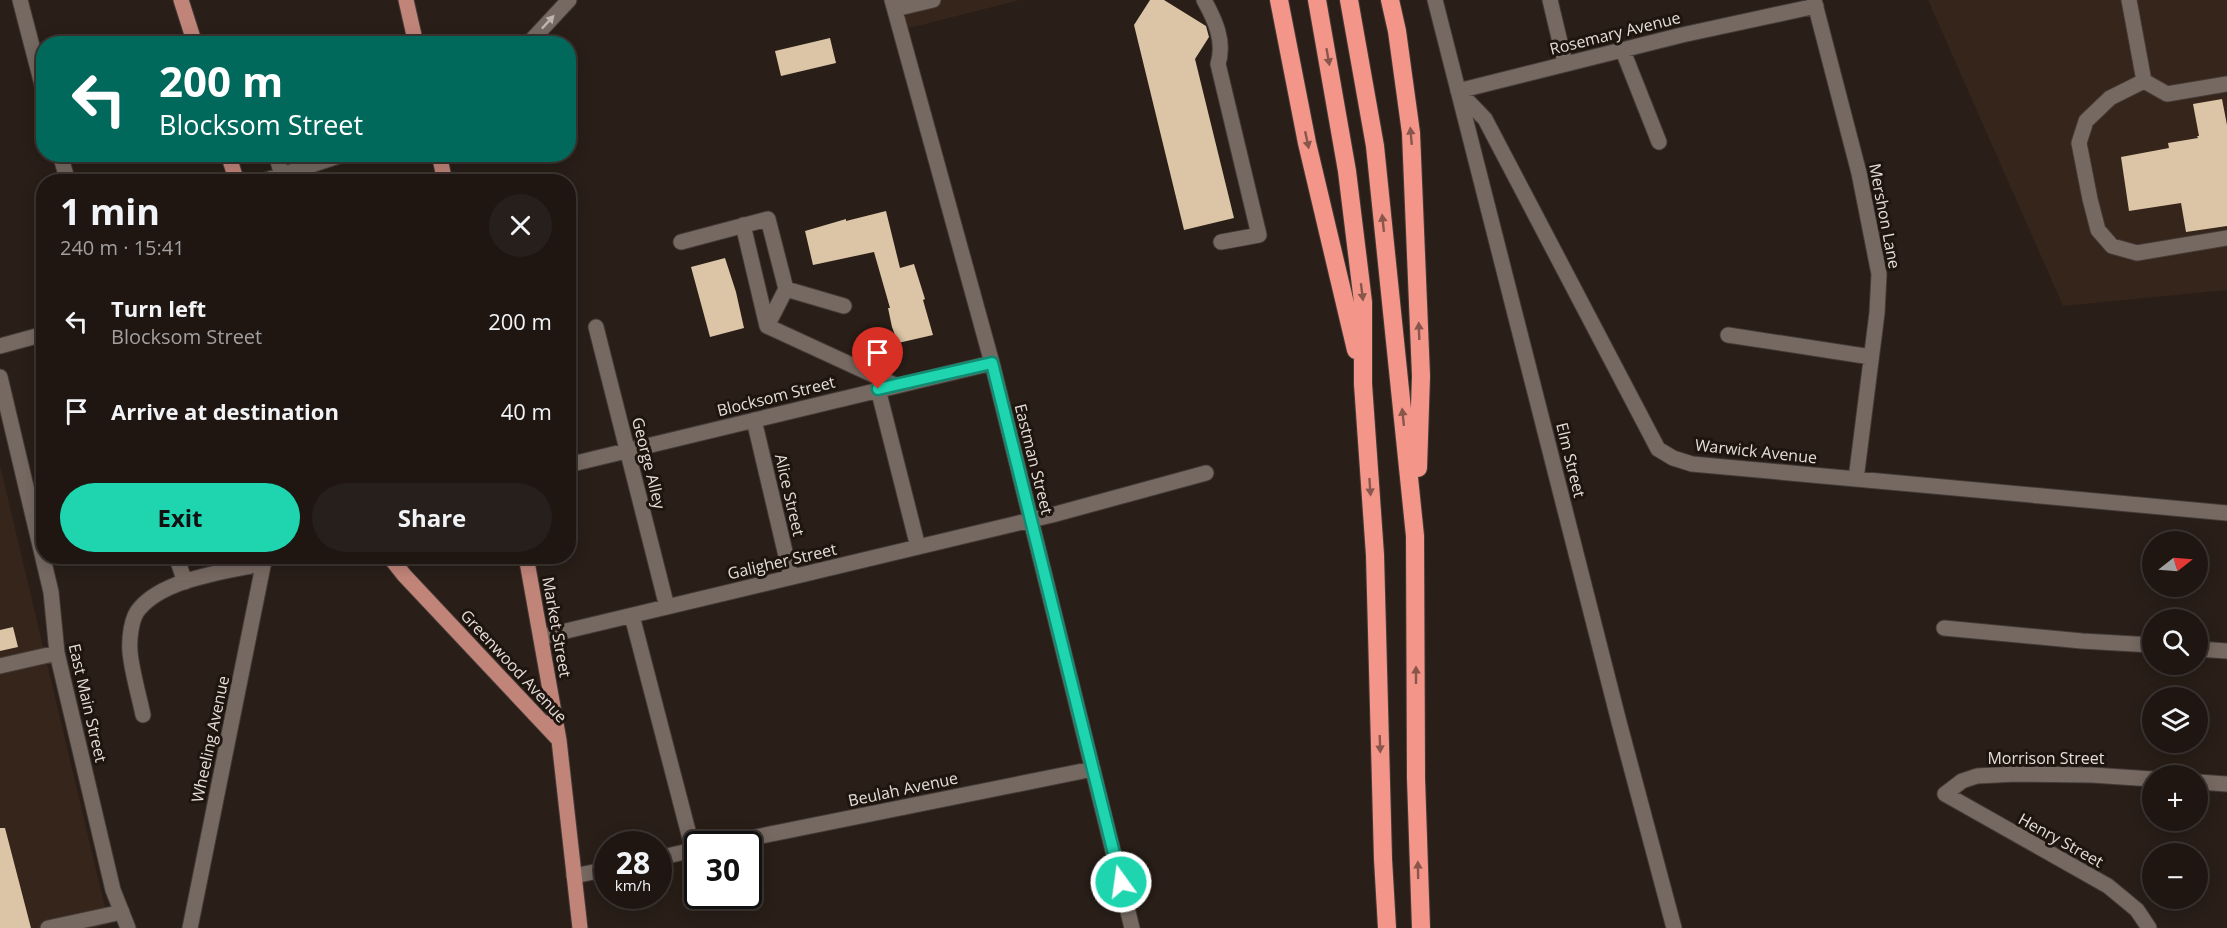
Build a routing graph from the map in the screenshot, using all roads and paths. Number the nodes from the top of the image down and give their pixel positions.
1 (20, 0) edge
2 (181, 0) edge
3 (406, 0) edge
4 (569, 0) edge
5 (933, 0) edge
6 (1204, 0) edge
7 (1279, 0) edge
8 (1317, 0) edge
9 (1349, 0) edge
10 (1390, 0) edge
11 (1435, 0) edge
12 (1550, 0) edge
13 (2129, 0) edge
14 (1815, 3) edge
15 (894, 4) edge
16 (192, 36) edge
17 (414, 36) edge
18 (535, 36) edge
19 (1623, 51) junction
20 (36, 61) edge
21 (1565, 63) junction
22 (2144, 81) junction
23 (2227, 84) edge
24 (1458, 91) junction
25 (1659, 141) dead end
26 (322, 162) edge
27 (288, 174) edge
28 (743, 225) junction
29 (2227, 238) edge
30 (681, 242) dead end
31 (1221, 242) dead end
32 (786, 289) junction
33 (844, 306) dead end
34 (767, 326) junction
35 (596, 327) dead end
36 (36, 336) edge
37 (1728, 336) dead end
38 (0, 346) edge
39 (1871, 357) junction
40 (992, 363) junction
41 (0, 377) edge
42 (1364, 384) junction
43 (895, 385) junction
44 (878, 389) junction
45 (754, 420) junction
46 (628, 451) junction
47 (576, 463) edge
48 (1206, 473) dead end
49 (1856, 479) junction
50 (2227, 513) edge
51 (1030, 520) junction
52 (36, 529) edge
53 (1415, 536) junction
54 (918, 548) junction
55 (44, 564) edge
56 (179, 564) edge
57 (251, 564) edge
58 (264, 564) edge
59 (395, 564) edge
60 (528, 564) edge
61 (791, 577) junction
62 (186, 582) junction
63 (667, 608) junction
64 (632, 616) junction
65 (1944, 628) dead end
66 (541, 636) junction
67 (2142, 644) edge
68 (2208, 650) edge
69 (2227, 651) edge
70 (57, 653) junction
71 (0, 666) edge
72 (143, 716) dead end
73 (559, 740) junction
74 (1093, 769) junction
75 (2142, 778) edge
76 (2208, 783) edge
77 (2227, 784) edge
78 (1945, 794) joint
79 (690, 831) edge
80 (762, 836) edge
81 (594, 872) edge
82 (574, 876) junction
83 (122, 912) junction
84 (48, 928) edge
85 (128, 928) edge
86 (190, 928) edge
87 (580, 928) edge
88 (1132, 928) edge
89 (1387, 928) edge
90 (1421, 928) edge
91 (1674, 928) edge
92 (2149, 928) edge

1 - 20 street
2 - 16 main road
3 - 17 main road
18 -> 4 street
5 - 15 street
6 - 31 street
7 -> 42 highway
8 -> 42 highway
53 -> 9 highway
53 -> 10 highway
11 - 24 street, Elm Street
12 - 21 street
13 - 22 street
14 - 19 street, Rosemary Avenue
14 - 39 street, Mershon Lane
15 - 40 street, Eastman Street
19 - 21 street, Rosemary Avenue
19 - 25 street
21 - 24 street, Rosemary Avenue
22 - 23 street
22 - 29 street
24 - 49 street, Warwick Avenue
24 - 91 street, Elm Street
26 - 27 street
28 - 30 street
28 - 32 street
28 - 34 street
32 - 33 street
32 - 34 street
34 - 43 street
35 - 46 street, George Alley
36 - 38 street
37 - 39 street
39 - 49 street, Mershon Lane
40 - 43 street, Blocksom Street
40 - 51 street, Eastman Street
41 - 52 street, East Main Street
42 -> 89 highway
43 - 44 street, Blocksom Street
44 - 45 street, Blocksom Street
44 - 54 street
45 - 46 street, Blocksom Street
45 - 61 street, Alice Street
46 - 47 street, Blocksom Street
46 - 63 street, George Alley
48 - 51 street, Galigher Street
49 - 50 street, Warwick Avenue
51 - 54 street, Galigher Street
51 - 74 street, Eastman Street
90 -> 53 highway
54 - 61 street, Galigher Street
55 - 70 street, East Main Street
56 - 62 street
57 - 62 street
58 - 86 street, Wheeling Avenue
59 - 73 main road, Greenwood Avenue
60 - 66 main road, Market Street
61 - 63 street, Galigher Street
62 - 72 street
63 - 64 street, Galigher Street
64 - 66 street, Galigher Street
64 - 79 street
65 - 67 street
66 - 73 main road, Market Street
68 - 69 street
70 - 71 street
70 - 83 street, East Main Street
73 - 82 main road, Greenwood Avenue
74 - 80 street, Beulah Avenue
74 - 88 street, Eastman Street
75 - 78 street, Morrison Street
76 - 77 street
78 - 92 street, Henry Street
81 - 82 street
82 - 87 main road, Greenwood Avenue
83 - 84 street
83 - 85 street, East Main Street

